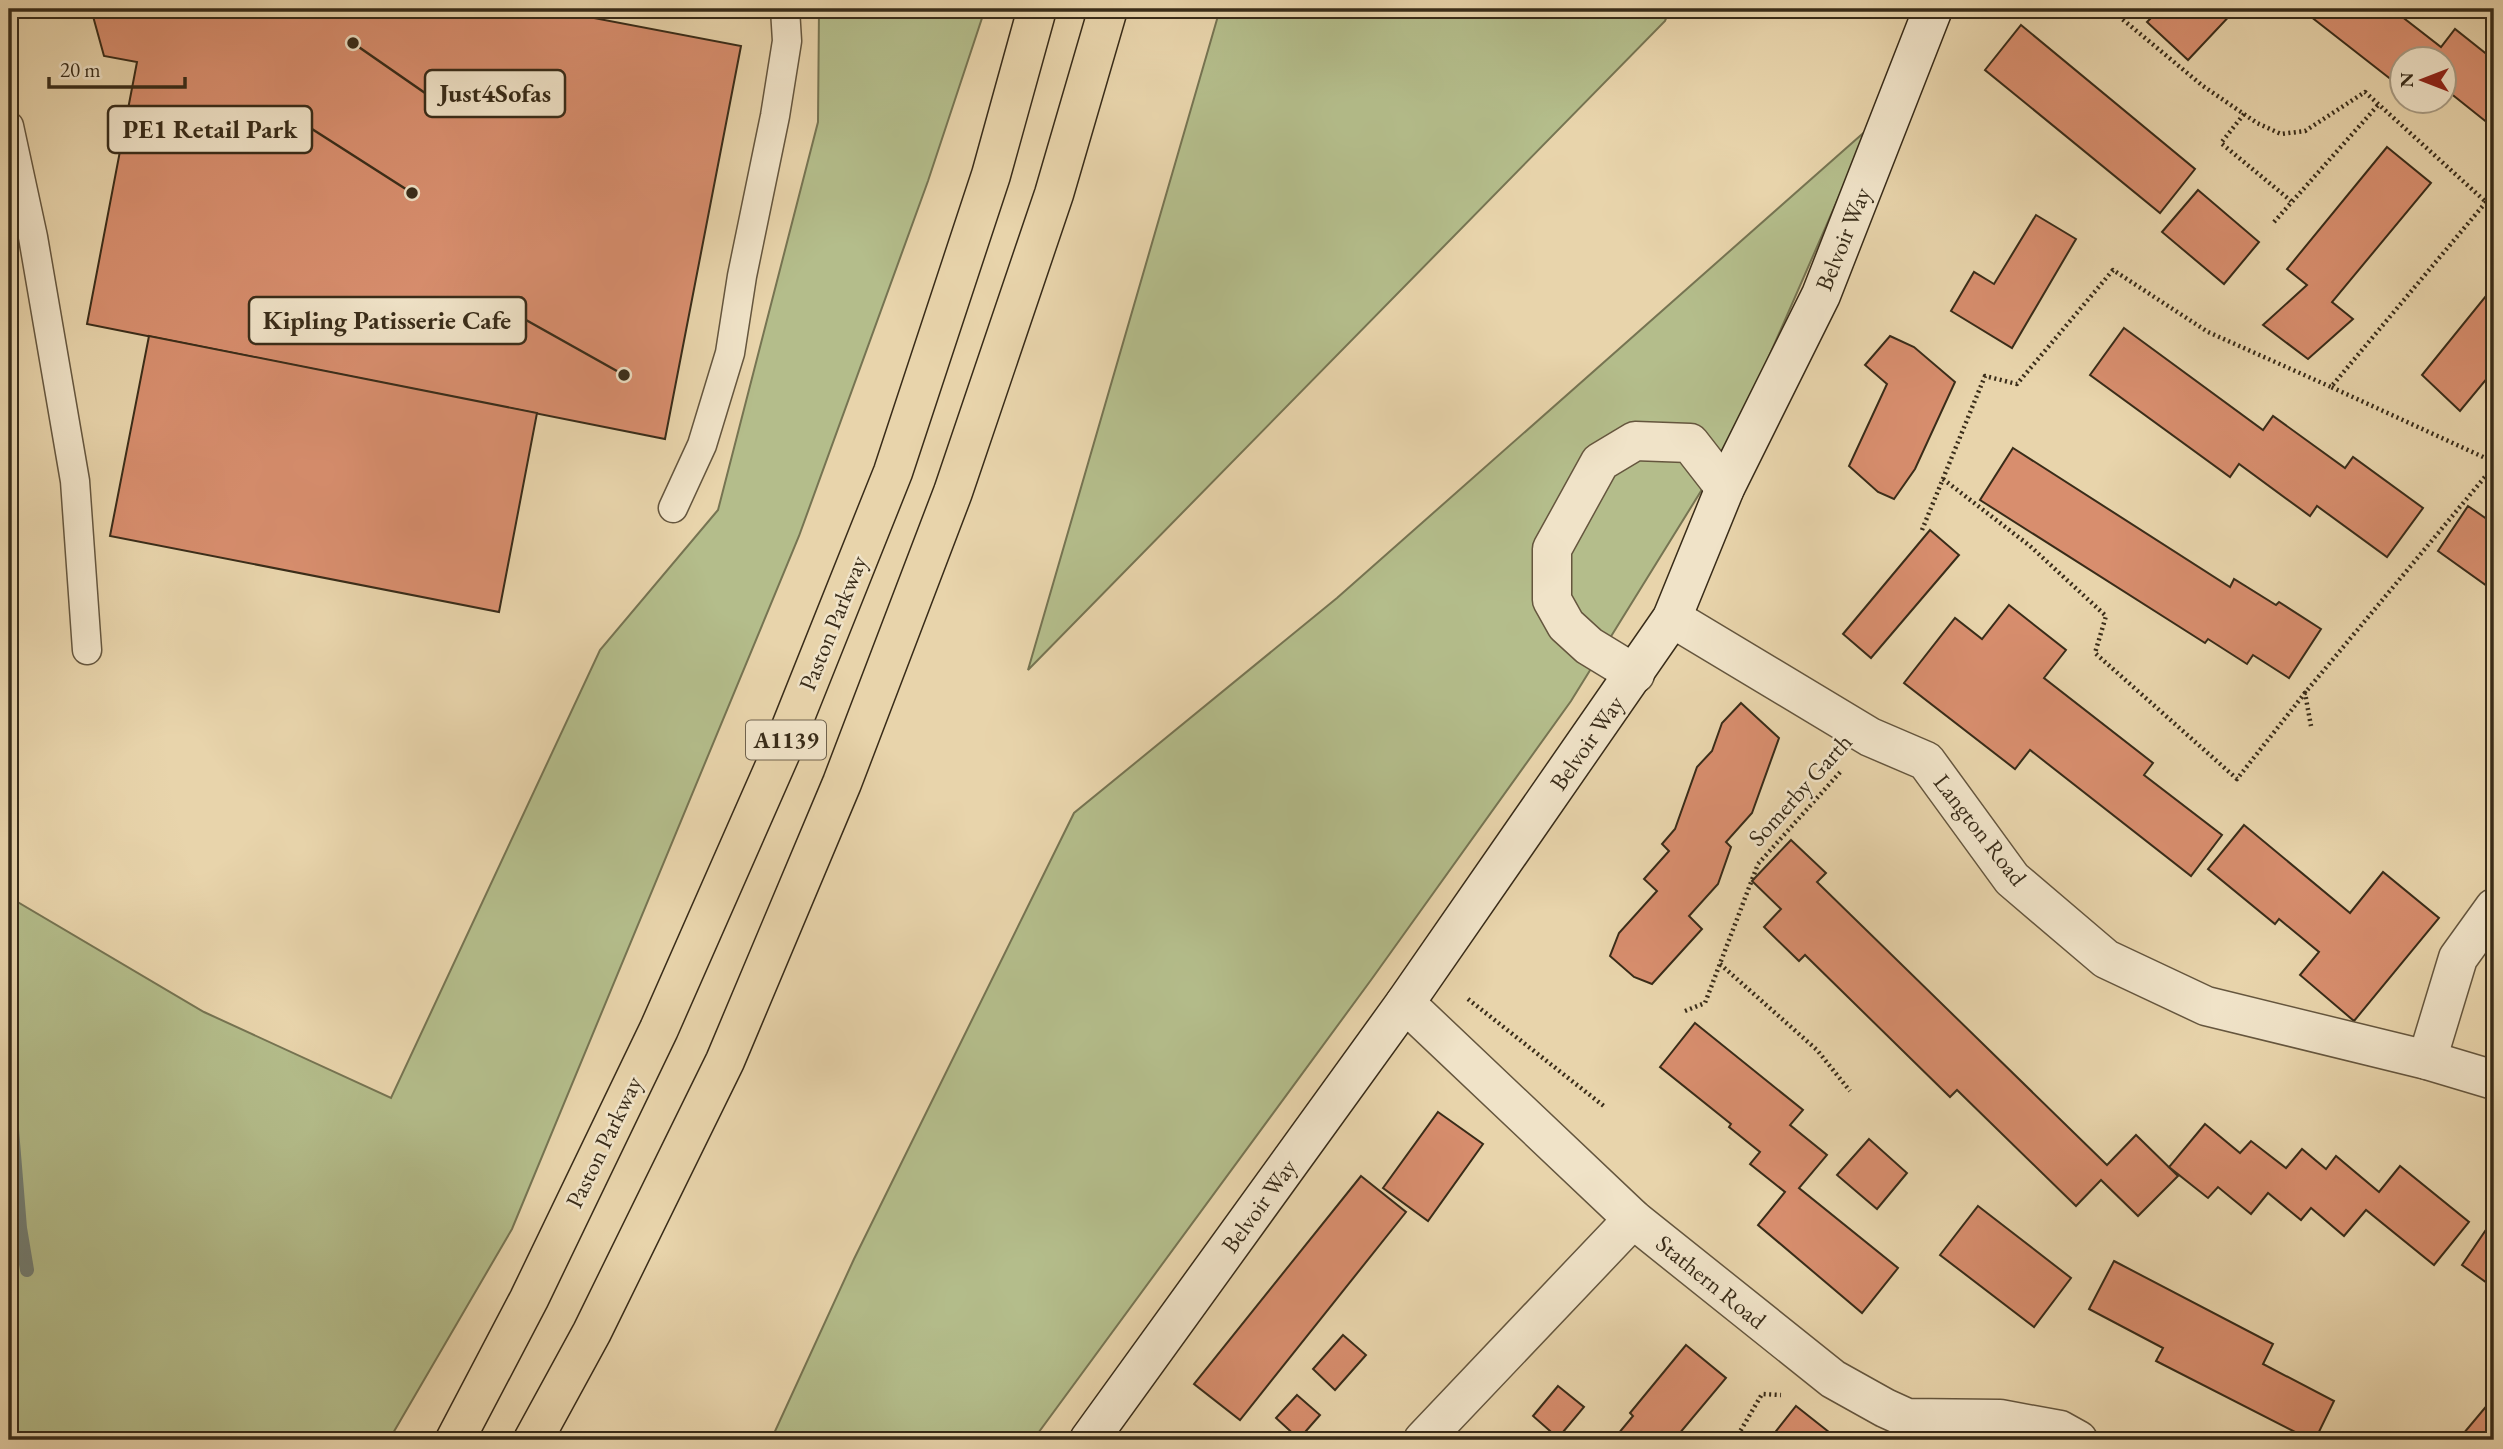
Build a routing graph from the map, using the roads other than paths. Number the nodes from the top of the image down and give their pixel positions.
1 (785, 9) edge
2 (1037, 9) edge
3 (1108, 9) edge
4 (1933, 9) edge
5 (9, 126) edge
6 (1725, 488) junction
7 (673, 508) dead end
8 (1672, 618) junction
9 (87, 650) dead end
10 (1635, 674) junction
11 (2494, 908) edge
12 (1405, 1003) junction
13 (2427, 1060) junction
14 (2494, 1080) edge
15 (1633, 1219) junction
16 (455, 1440) edge
17 (533, 1440) edge
18 (1089, 1440) edge
19 (1423, 1440) edge
20 (2078, 1440) edge

1 - 7 lane
2 - 16 highway, Paston Parkway / A1139
3 - 17 highway, A1139
4 - 6 street, Belvoir Way
5 - 9 lane
6 - 8 street, Belvoir Way
6 - 10 street
8 - 10 street, Belvoir Way
8 - 13 street, Langton Road
10 - 12 street, Belvoir Way
11 - 13 street
12 - 15 street, Stathern Road
12 - 18 street, Belvoir Way
13 - 14 street, Langton Road
15 - 19 street
15 - 20 street, Stathern Road

